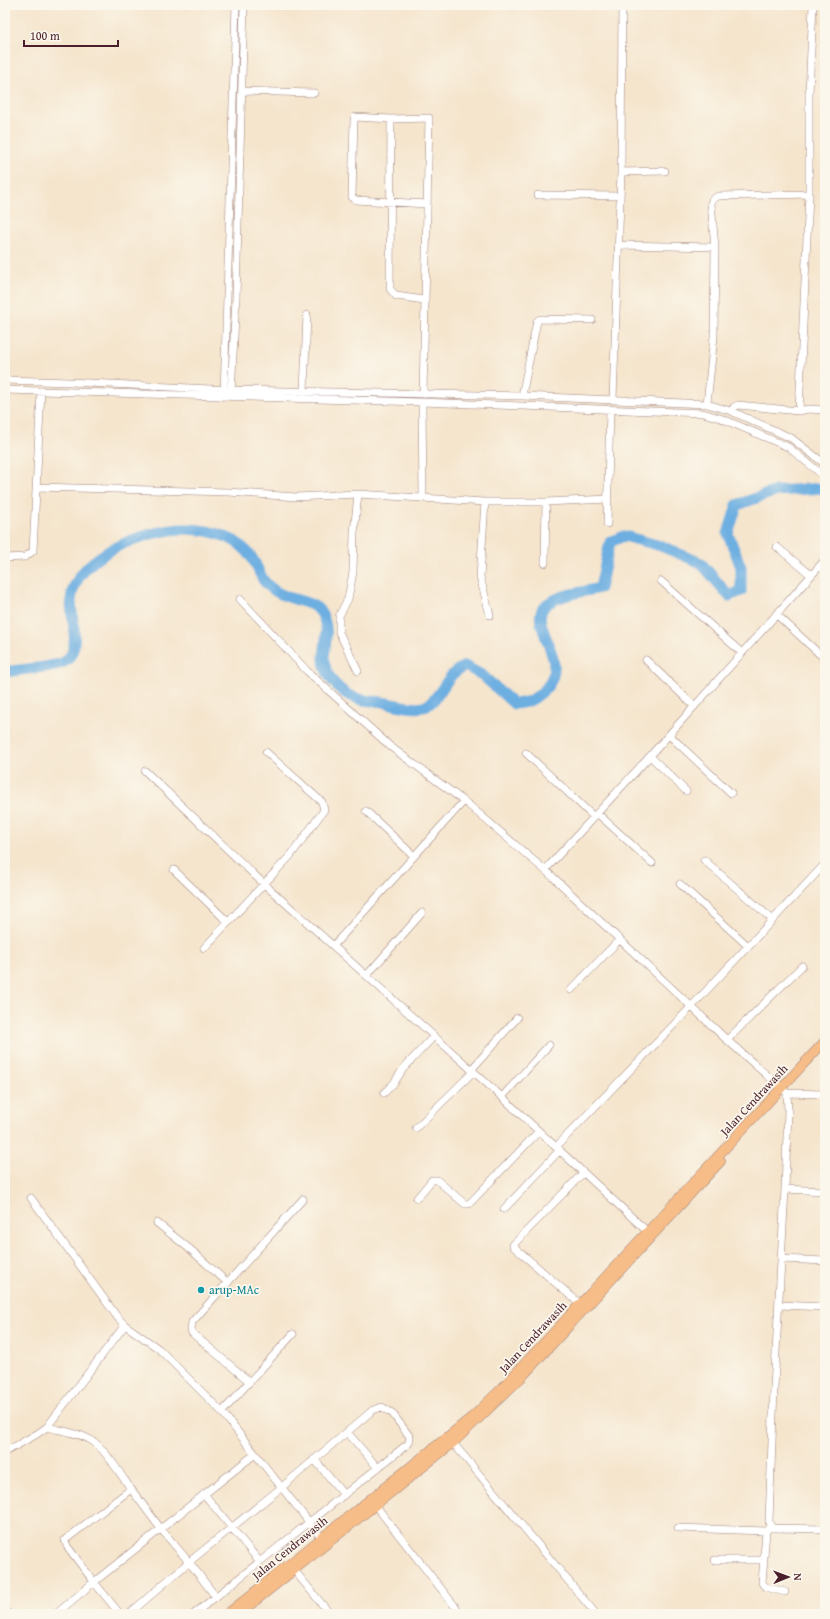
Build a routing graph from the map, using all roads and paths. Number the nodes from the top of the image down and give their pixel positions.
1 (236, 5) edge
2 (244, 5) edge
3 (622, 5) edge
4 (813, 5) edge
5 (242, 91) junction
6 (314, 93) dead end
7 (391, 119) junction
8 (665, 171) dead end
9 (621, 172) junction
10 (809, 194) junction
11 (538, 195) dead end
12 (620, 196) junction
13 (390, 202) junction
14 (427, 204) junction
15 (618, 246) junction
16 (715, 247) junction
17 (424, 300) junction
18 (307, 315) dead end
19 (592, 320) dead end
20 (5, 380) edge
21 (5, 390) edge
22 (41, 391) junction
23 (304, 392) junction
24 (228, 393) junction
25 (422, 394) junction
26 (522, 396) junction
27 (613, 400) junction
28 (422, 402) junction
29 (707, 404) junction
30 (610, 409) junction
31 (825, 410) edge
32 (731, 411) junction
33 (799, 411) junction
34 (824, 464) edge
35 (818, 471) junction
36 (825, 477) edge
37 (36, 487) junction
38 (358, 494) junction
39 (424, 497) junction
40 (608, 499) junction
41 (485, 502) junction
42 (546, 502) junction
43 (608, 524) dead end
44 (777, 547) dead end
45 (5, 558) edge
46 (825, 560) edge
47 (545, 563) dead end
48 (811, 575) junction
49 (661, 581) dead end
50 (240, 599) dead end
51 (776, 614) junction
52 (490, 615) dead end
53 (742, 653) junction
54 (825, 659) edge
55 (646, 660) dead end
56 (358, 671) dead end
57 (694, 706) junction
58 (669, 735) junction
59 (266, 752) dead end
60 (526, 753) dead end
61 (650, 756) junction
62 (145, 771) dead end
63 (686, 791) dead end
64 (731, 793) dead end
65 (464, 801) junction
66 (366, 811) dead end
67 (596, 815) junction
68 (414, 856) junction
69 (704, 860) dead end
70 (652, 864) dead end
71 (825, 864) edge
72 (174, 870) dead end
73 (545, 870) junction
74 (264, 884) junction
75 (680, 884) dead end
76 (422, 913) dead end
77 (773, 920) junction
78 (228, 922) junction
79 (620, 939) junction
80 (333, 946) junction
81 (748, 946) junction
82 (204, 948) dead end
83 (802, 966) dead end
84 (367, 975) junction
85 (571, 990) dead end
86 (692, 1006) junction
87 (517, 1018) dead end
88 (434, 1036) junction
89 (727, 1040) junction
90 (825, 1041) edge
91 (549, 1045) dead end
92 (825, 1049) edge
93 (472, 1071) junction
94 (784, 1091) junction
95 (384, 1093) dead end
96 (825, 1094) edge
97 (502, 1097) junction
98 (416, 1128) dead end
99 (539, 1131) junction
100 (558, 1149) junction
101 (583, 1172) junction
102 (786, 1189) junction
103 (825, 1191) edge
104 (31, 1198) dead end
105 (417, 1198) dead end
106 (303, 1199) dead end
107 (504, 1209) dead end
108 (157, 1223) dead end
109 (650, 1234) junction
110 (781, 1259) junction
111 (825, 1262) edge
112 (228, 1284) junction
113 (580, 1304) junction
114 (779, 1305) junction
115 (825, 1307) edge
116 (125, 1325) junction
117 (293, 1334) dead end
118 (250, 1382) junction
119 (222, 1412) junction
120 (47, 1427) junction
121 (348, 1432) junction
122 (453, 1443) junction
123 (5, 1452) edge
124 (255, 1454) junction
125 (314, 1459) junction
126 (378, 1468) junction
127 (282, 1487) junction
128 (131, 1489) junction
129 (204, 1494) junction
130 (344, 1495) junction
131 (375, 1505) junction
132 (310, 1523) junction
133 (231, 1527) junction
134 (678, 1528) dead end
135 (768, 1528) junction
136 (161, 1529) junction
137 (825, 1530) edge
138 (324, 1541) junction
139 (715, 1560) dead end
140 (763, 1560) junction
141 (189, 1562) junction
142 (260, 1562) junction
143 (294, 1570) junction
144 (94, 1582) junction
145 (785, 1592) dead end
146 (825, 1593) edge
147 (216, 1597) junction
148 (56, 1614) edge
149 (120, 1614) edge
150 (129, 1614) edge
151 (194, 1614) edge
152 (227, 1614) edge
153 (239, 1614) edge
154 (330, 1614) edge
155 (462, 1614) edge
156 (596, 1614) edge
157 (824, 1614) edge

1 - 24 street
2 - 5 street
3 - 9 street
4 - 10 street
5 - 6 street
5 - 24 street
7 - 13 street
7 - 13 street
7 - 14 street
8 - 9 street
9 - 12 street
10 - 16 street
10 - 33 street
11 - 12 street
12 - 15 street
13 - 14 street
13 - 17 street
14 - 17 street
15 - 16 street
15 - 27 street
16 - 29 street
17 - 25 street
18 - 23 street
19 - 26 street
20 - 24 street
21 - 22 street
22 - 24 street
22 - 37 street
23 - 24 street
23 - 25 street
24 - 28 street
25 - 26 street
26 - 27 street
27 - 29 street
28 - 30 street
28 - 39 street
29 - 32 street
30 - 35 street
30 - 40 street
31 - 33 street
32 - 33 street
32 - 34 street
34 - 35 street
35 - 36 street
37 - 38 street
37 - 45 street
38 - 39 street
38 - 56 street
39 - 41 street
40 - 42 street
40 - 43 street
41 - 42 street
41 - 52 street
42 - 47 street
44 - 48 street
46 - 48 street
48 - 51 street
49 - 53 street
50 - 65 street
51 - 53 street
51 - 54 street
53 - 57 street
55 - 57 street
57 - 58 street
58 - 61 street
58 - 64 street
59 - 74 street
60 - 67 street
61 - 63 street
61 - 67 street
62 - 74 street
65 - 68 street
65 - 73 street
66 - 68 street
67 - 70 street
67 - 73 street
68 - 80 street
69 - 77 street
71 - 77 street
72 - 78 street
73 - 79 street
74 - 78 street
74 - 80 street
75 - 81 street
76 - 84 street
77 - 81 street
78 - 82 street
79 - 85 street
79 - 86 street
80 - 84 street
81 - 86 street
83 - 89 street
84 - 88 street
86 - 89 street
86 - 100 street
87 - 93 street
88 - 93 street
88 - 95 street
89 - 94 street
90 - 94 main road, Jalan Cendrawasih
91 - 97 street
92 - 94 main road, Jalan Cendrawasih
93 - 97 street
93 - 98 street
94 - 96 street
94 - 102 street
94 - 109 main road, Jalan Cendrawasih
97 - 99 street
99 - 100 street
99 - 105 street
100 - 101 street
100 - 107 street
101 - 109 street
101 - 113 street
102 - 103 street
102 - 110 street
104 - 116 street
106 - 112 street
108 - 112 street
109 - 113 main road, Jalan Cendrawasih
109 - 122 main road, Jalan Cendrawasih
110 - 111 street
110 - 114 street
112 - 118 street
113 - 138 main road, Jalan Cendrawasih
114 - 115 street
114 - 135 street
116 - 119 street
116 - 120 street
117 - 118 street
118 - 119 street
119 - 124 street
120 - 123 street
120 - 128 street
121 - 125 street
121 - 126 street
121 - 126 street
122 - 131 main road, Jalan Cendrawasih
122 - 156 street
124 - 127 street
124 - 129 street
125 - 127 street
125 - 130 street
126 - 130 street
127 - 132 street
127 - 133 street
128 - 136 street
128 - 144 street
129 - 133 street
129 - 136 street
130 - 132 street
131 - 138 main road, Jalan Cendrawasih
131 - 155 street
132 - 138 street
132 - 142 street
133 - 141 street
133 - 142 street
134 - 135 street
135 - 137 street
135 - 140 street
136 - 141 street
136 - 144 street
138 - 143 main road, Jalan Cendrawasih
138 - 152 main road, Jalan Cendrawasih
139 - 140 street
140 - 145 street
141 - 147 street
141 - 150 street
142 - 147 street
143 - 153 main road, Jalan Cendrawasih
143 - 154 street
144 - 148 street
144 - 149 street
146 - 157 street
147 - 151 street

